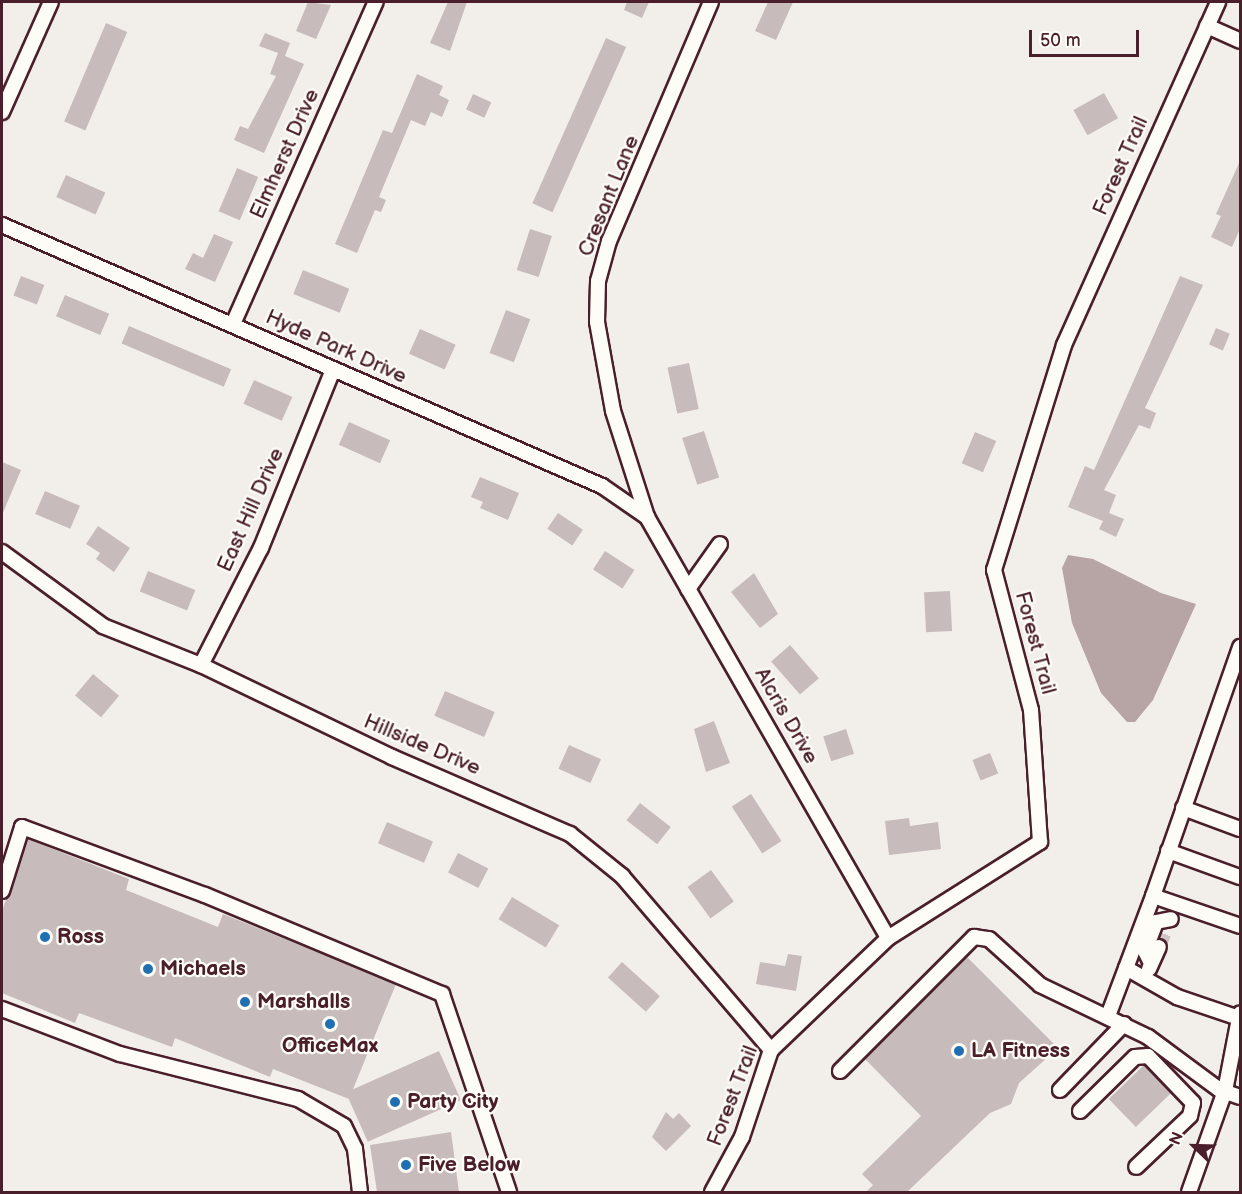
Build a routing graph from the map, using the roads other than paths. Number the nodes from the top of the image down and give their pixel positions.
1 (51, 2) edge
2 (376, 2) edge
3 (711, 2) edge
4 (1218, 2) edge
5 (1207, 26) junction
6 (1240, 41) edge
7 (2, 112) edge
8 (2, 225) edge
9 (233, 324) junction
10 (333, 370) junction
11 (647, 517) junction
12 (720, 544) dead end
13 (2, 552) edge
14 (688, 589) junction
15 (1240, 647) edge
16 (201, 665) junction
17 (1183, 808) junction
18 (1240, 829) edge
19 (1168, 851) junction
20 (1240, 877) edge
21 (2, 891) edge
22 (1153, 896) junction
23 (1177, 905) junction
24 (1240, 926) edge
25 (888, 938) junction
26 (1159, 947) tunnel mouth
27 (1126, 968) junction
28 (1148, 970) junction
29 (1065, 995) junction
30 (2, 1009) edge
31 (1063, 1010) dead end
32 (1108, 1016) junction
33 (1240, 1016) edge
34 (1124, 1024) junction
35 (771, 1050) junction
36 (840, 1071) dead end
37 (1060, 1090) dead end
38 (1225, 1091) junction
39 (1240, 1097) edge
40 (1080, 1111) dead end
41 (1136, 1167) dead end
42 (360, 1192) edge
43 (509, 1192) edge
44 (712, 1192) edge
45 (1189, 1192) edge

1 - 7 street
2 - 9 street, Elmherst Drive
3 - 11 street, Cresant Lane
4 - 5 street, Forest Trail
5 - 6 street
5 - 25 street, Forest Trail
8 - 9 street, Hyde Park Drive
9 - 10 street, Hyde Park Drive
10 - 11 street, Hyde Park Drive
10 - 16 street, East Hill Drive
11 - 14 street, Alcris Drive
12 - 14 street
13 - 16 street, Hillside Drive
14 - 25 street, Alcris Drive
15 - 17 street
16 - 35 street, Hillside Drive
17 - 18 street
17 - 19 street
19 - 20 street
19 - 22 street
21 - 43 street
22 - 23 street
22 - 27 street
23 - 24 street
23 - 28 street
25 - 35 street, Forest Trail
26 - 28 street
27 - 28 street
27 - 32 street
28 - 33 street
29 - 31 street
29 - 32 street
29 - 36 street
30 - 42 street
32 - 34 street
33 - 38 street
34 - 37 street
34 - 38 street
35 - 44 street, Forest Trail
38 - 39 street
38 - 45 street
40 - 41 street

